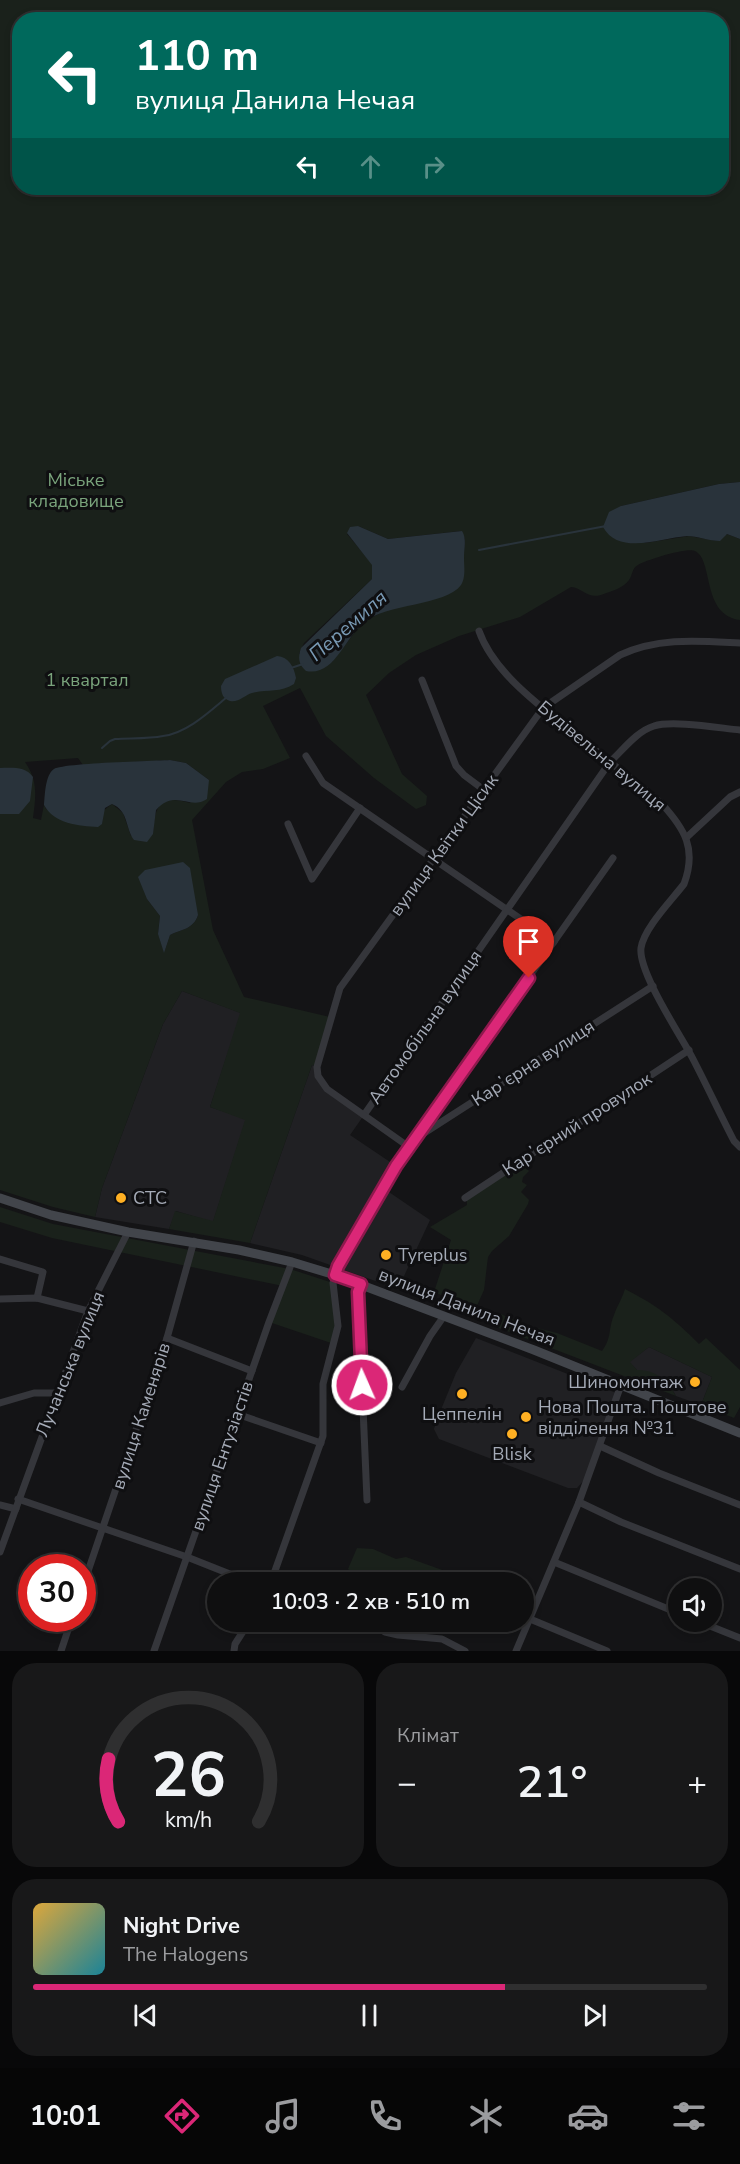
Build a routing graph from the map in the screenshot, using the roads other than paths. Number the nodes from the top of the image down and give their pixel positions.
1 (479, 631) dead end
2 (740, 643) edge
3 (422, 680) dead end
4 (543, 708) junction
5 (740, 730) edge
6 (306, 756) dead end
7 (610, 762) junction
8 (484, 790) junction
9 (740, 792) edge
10 (360, 808) junction
11 (288, 824) dead end
12 (687, 837) junction
13 (433, 858) junction
14 (613, 858) dead end
15 (507, 909) junction
16 (554, 942) junction
17 (653, 986) junction
18 (689, 1050) junction
19 (364, 1114) junction
20 (414, 1140) junction
21 (409, 1147) junction
22 (740, 1147) edge
23 (0, 1198) edge
24 (465, 1198) dead end
25 (128, 1232) junction
26 (194, 1242) junction
27 (0, 1259) edge
28 (292, 1262) junction
29 (335, 1275) junction
30 (361, 1284) junction
31 (37, 1298) junction
32 (0, 1299) edge
33 (88, 1311) junction
34 (444, 1316) junction
35 (167, 1338) junction
36 (252, 1371) junction
37 (621, 1385) junction
38 (402, 1387) dead end
39 (57, 1394) junction
40 (0, 1403) edge
41 (237, 1414) junction
42 (740, 1432) edge
43 (321, 1443) junction
44 (600, 1446) junction
45 (18, 1499) junction
46 (367, 1500) dead end
47 (579, 1502) junction
48 (740, 1504) edge
49 (0, 1506) edge
50 (16, 1509) junction
51 (103, 1529) junction
52 (0, 1552) edge
53 (94, 1554) edge
54 (187, 1557) junction
55 (554, 1562) junction
56 (740, 1569) edge
57 (225, 1572) edge
58 (275, 1572) edge
59 (668, 1609) edge
60 (534, 1610) edge
61 (534, 1621) edge
62 (722, 1631) edge
63 (67, 1632) edge
64 (243, 1632) edge
65 (385, 1632) edge
66 (524, 1632) edge
67 (740, 1638) edge
68 (61, 1651) edge
69 (154, 1651) edge
70 (234, 1651) edge
71 (465, 1651) edge
72 (516, 1651) edge
73 (607, 1651) edge

1 - 4 street, Будівельна вулиця
2 - 4 street, вулиця Квітки Цісик
3 - 8 street
4 - 7 street, Будівельна вулиця
4 - 8 street, вулиця Квітки Цісик
5 - 7 street, Автомобільна вулиця
6 - 10 street
7 - 12 street, Будівельна вулиця
7 - 15 street, Автомобільна вулиця
8 - 13 street, вулиця Квітки Цісик
9 - 12 street
10 - 11 street
10 - 13 street
12 - 17 street
13 - 15 street
13 - 19 street, вулиця Квітки Цісик
14 - 16 street
15 - 16 street
15 - 19 street, Автомобільна вулиця
16 - 20 street
17 - 18 street
17 - 20 street, Карʼєрна вулиця
18 - 22 street
18 - 24 street, Карʼєрний провулок
19 - 21 street, вулиця Квітки Цісик
20 - 21 street
21 - 29 street
23 - 25 main road, вулиця Данила Нечая
25 - 26 main road, вулиця Данила Нечая
25 - 33 street, Лучанська вулиця
26 - 28 main road, вулиця Данила Нечая
26 - 35 street, вулиця Каменярів
27 - 31 street
28 - 29 main road, вулиця Данила Нечая
28 - 36 street, вулиця Ентузіастів
29 - 30 main road, вулиця Данила Нечая
29 - 43 street
30 - 34 main road, вулиця Данила Нечая
30 - 46 street
31 - 32 street
31 - 33 street
33 - 39 street, Лучанська вулиця
34 - 37 main road, вулиця Данила Нечая
34 - 38 street
35 - 36 street
35 - 51 street, вулиця Каменярів
36 - 41 street, вулиця Ентузіастів
37 - 42 main road, вулиця Данила Нечая
37 - 44 street
39 - 40 street
39 - 45 street, Лучанська вулиця
41 - 43 street
41 - 54 street, вулиця Ентузіастів
43 - 58 street
44 - 47 street
44 - 48 street
45 - 50 street, Лучанська вулиця
45 - 51 street
47 - 55 street
47 - 56 street
49 - 50 street
50 - 52 street, Лучанська вулиця
51 - 53 street, вулиця Каменярів
51 - 54 street
54 - 57 street
54 - 69 street, вулиця Ентузіастів
55 - 59 street
55 - 60 street
61 - 73 street
62 - 67 street
63 - 68 street
64 - 70 street
65 - 71 street
66 - 72 street

